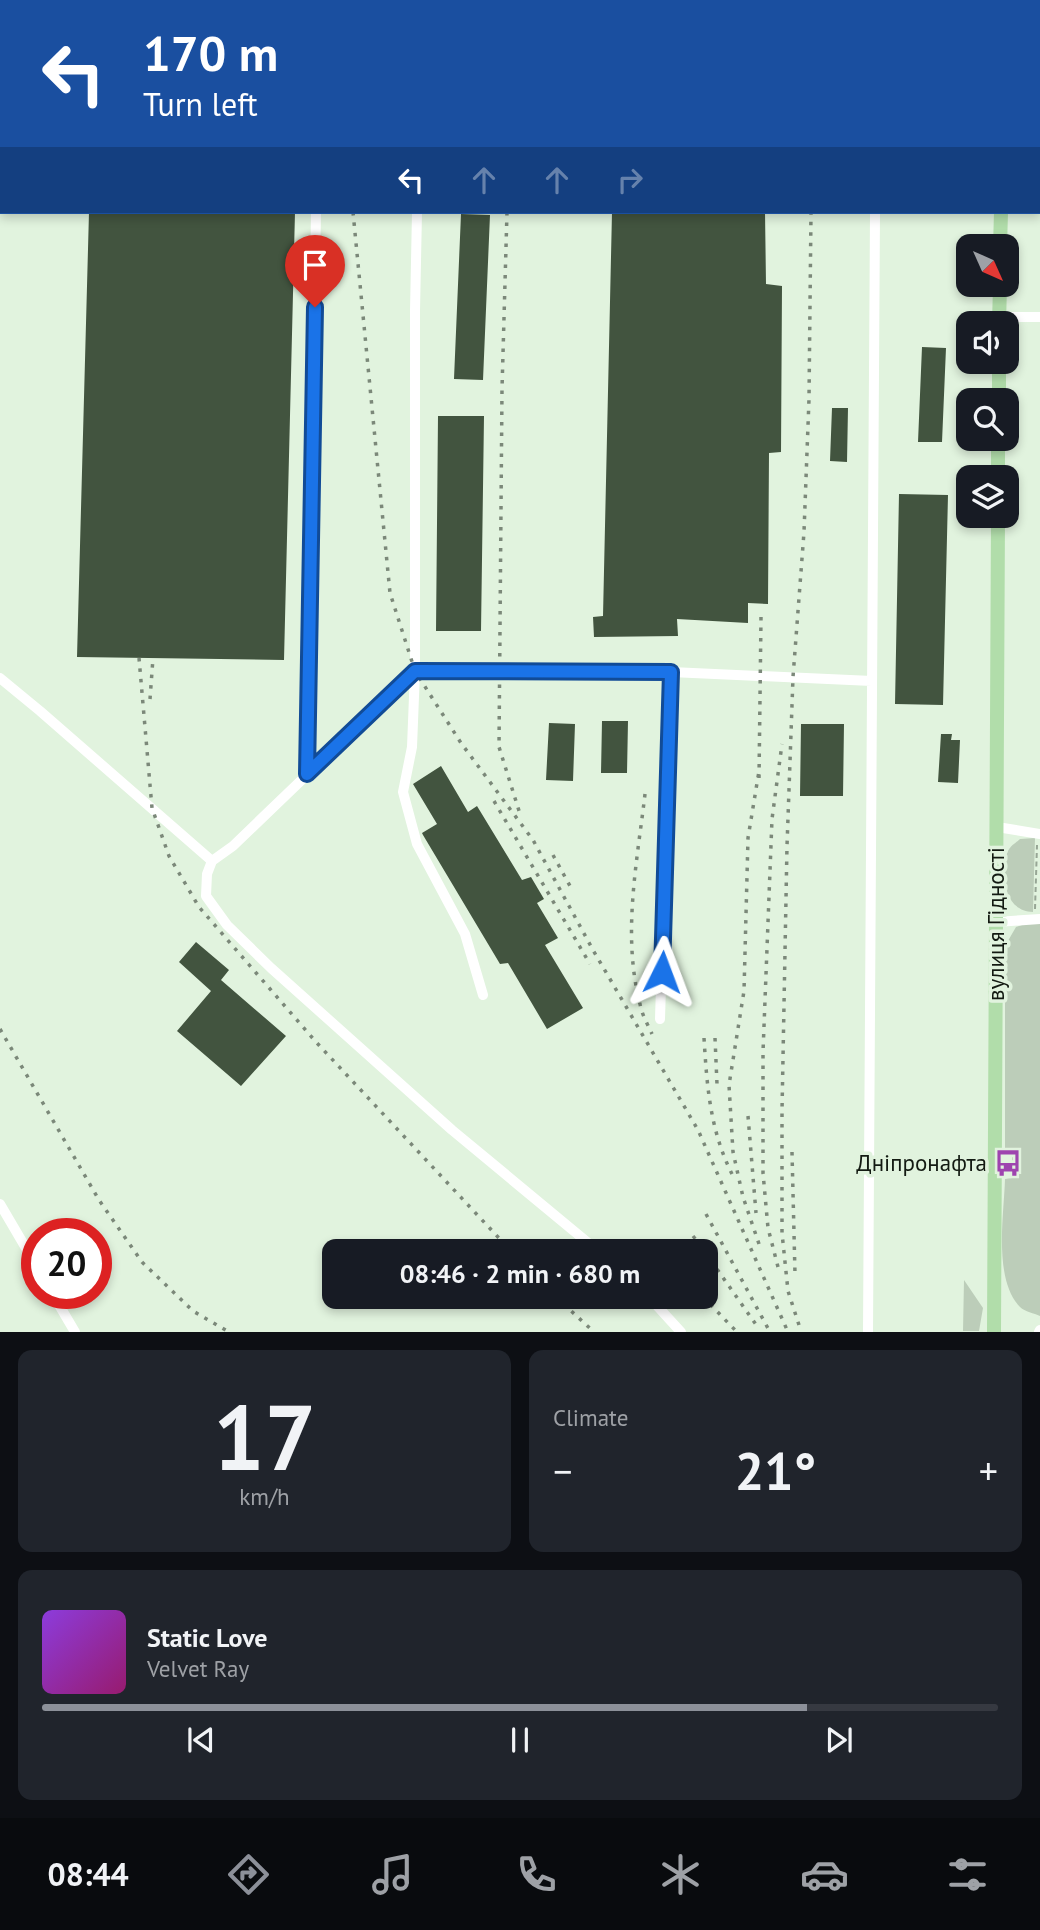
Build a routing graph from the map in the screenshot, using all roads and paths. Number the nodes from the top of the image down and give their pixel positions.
1 (316, 214) edge
2 (418, 214) edge
3 (875, 214) edge
4 (1001, 214) edge
5 (1000, 234) edge
6 (1040, 317) edge
7 (1019, 319) edge
8 (998, 528) edge
9 (415, 671) junction
10 (671, 672) junction
11 (0, 678) edge
12 (872, 681) junction
13 (307, 774) junction
14 (997, 827) junction
15 (1039, 837) edge
16 (212, 861) junction
17 (1037, 919) edge
18 (996, 922) junction
19 (483, 995) dead end
20 (660, 1019) dead end
21 (0, 1204) edge
22 (584, 1239) edge
23 (21, 1240) edge
24 (61, 1309) edge
25 (660, 1309) edge
26 (75, 1332) edge
27 (681, 1332) edge
28 (868, 1332) edge
29 (994, 1332) edge

1 - 13 street
2 - 9 street
3 - 12 street
4 - 5 main road
6 - 7 street
8 - 14 main road, вулиця Гідності
9 - 10 street
9 - 13 street
9 - 19 street
10 - 12 street
10 - 20 street
11 - 16 street
12 - 28 street
13 - 16 street
14 - 15 street
14 - 18 main road, вулиця Гідності
15 - 17 path
16 - 22 street
17 - 18 street
18 - 29 main road, вулиця Гідності
21 - 23 street
24 - 26 street
25 - 27 street

